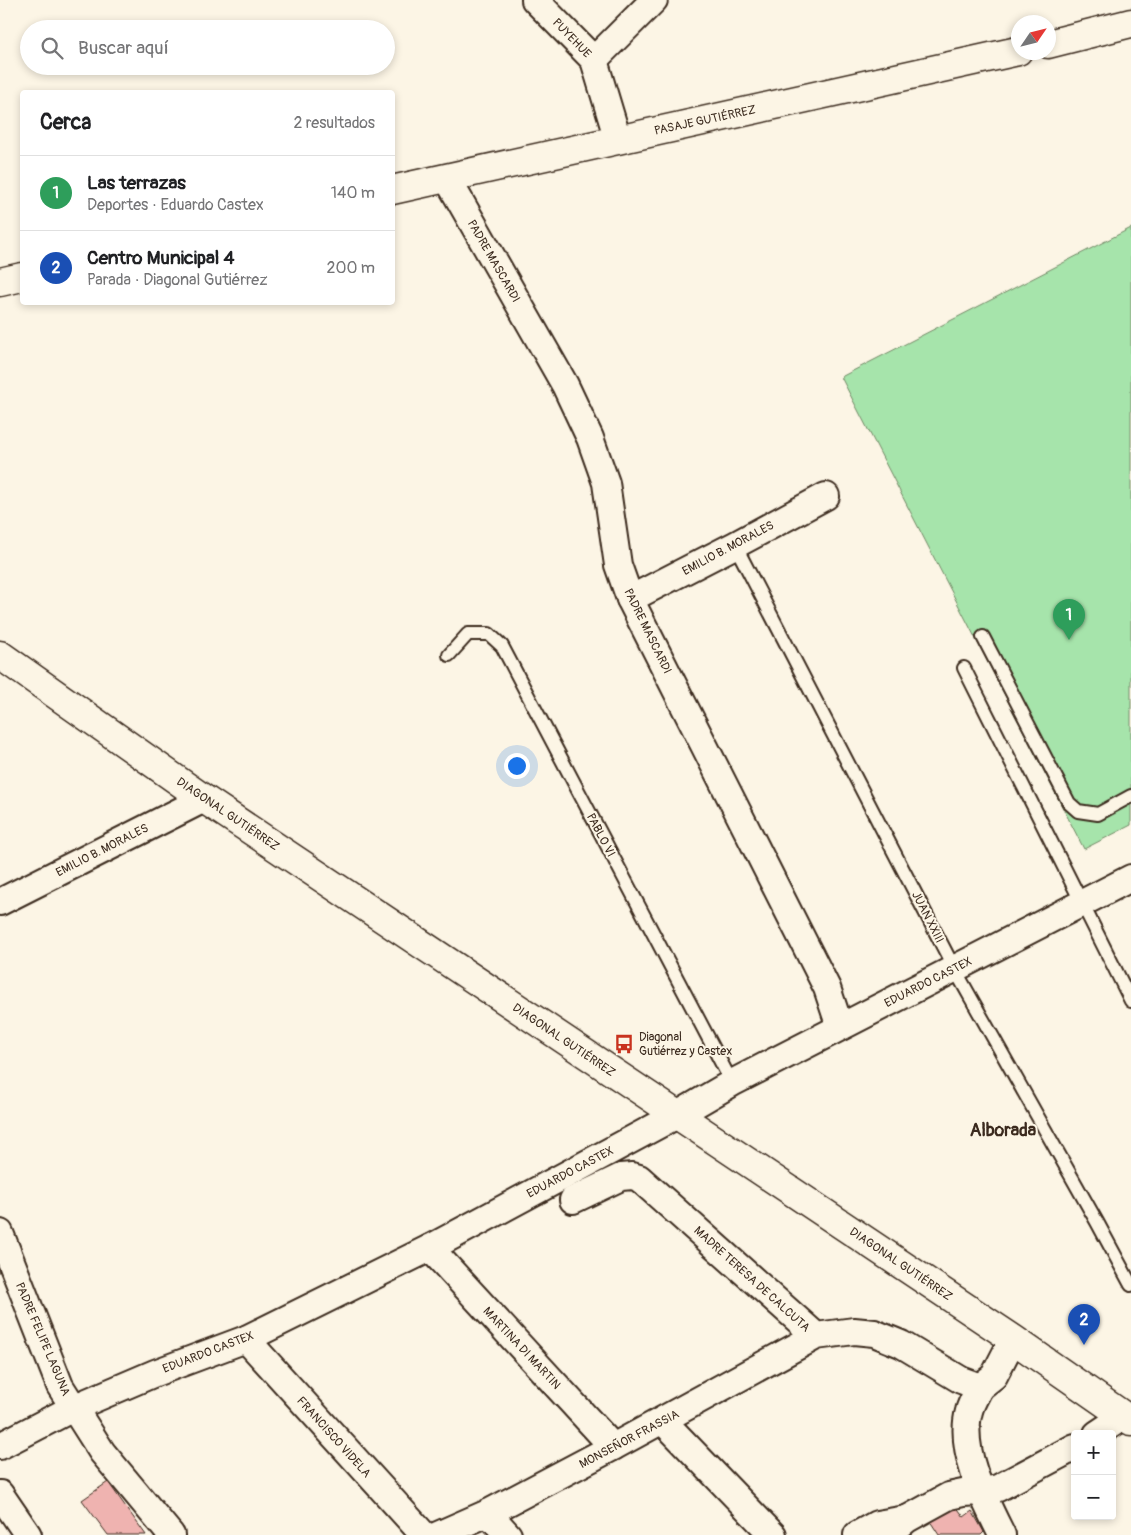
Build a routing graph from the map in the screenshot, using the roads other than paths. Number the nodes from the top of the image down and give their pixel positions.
1 (535, 0) edge
2 (654, 0) edge
3 (1131, 23) edge
4 (1056, 42) edge
5 (1011, 53) edge
6 (594, 60) junction
7 (618, 140) junction
8 (447, 178) junction
9 (395, 189) edge
10 (20, 277) edge
11 (0, 282) edge
12 (826, 496) dead end
13 (735, 545) junction
14 (630, 599) junction
15 (983, 637) dead end
16 (0, 655) edge
17 (449, 655) dead end
18 (964, 668) dead end
19 (1131, 796) edge
20 (204, 798) junction
21 (1131, 878) edge
22 (0, 902) edge
23 (1082, 903) junction
24 (954, 968) junction
25 (1131, 1001) edge
26 (840, 1027) junction
27 (732, 1083) junction
28 (677, 1115) junction
29 (573, 1200) dead end
30 (0, 1233) edge
31 (430, 1248) junction
32 (1131, 1284) edge
33 (816, 1336) junction
34 (246, 1339) junction
35 (1013, 1339) junction
36 (980, 1387) junction
37 (73, 1408) junction
38 (1128, 1418) edge
39 (663, 1421) junction
40 (1105, 1430) edge
41 (0, 1446) edge
42 (613, 1448) junction
43 (1071, 1449) edge
44 (981, 1492) junction
45 (0, 1494) edge
46 (488, 1513) junction
47 (898, 1527) edge
48 (28, 1535) edge
49 (171, 1535) edge
50 (424, 1535) edge
51 (438, 1535) edge
52 (508, 1535) edge
53 (773, 1535) edge
54 (857, 1535) edge
55 (1002, 1535) edge

1 - 6 street, PUYEHUE
2 - 6 street
3 - 4 main road
5 - 7 main road, PASAJE GUTIÉRREZ
6 - 7 street, PUYEHUE
7 - 8 main road, PASAJE GUTIÉRREZ
8 - 9 main road, PASAJE GUTIÉRREZ
8 - 14 street, PADRE MASCARDI
10 - 11 main road
12 - 13 street, EMILIO B. MORALES
13 - 14 street, EMILIO B. MORALES
13 - 24 lane, JUAN XXIII
14 - 26 street, PADRE MASCARDI
15 - 19 lane
16 - 20 main road, DIAGONAL GUTIÉRREZ
17 - 27 lane, PABLO VI
18 - 23 lane
20 - 22 street, EMILIO B. MORALES
20 - 28 main road, DIAGONAL GUTIÉRREZ
21 - 23 street, EDUARDO CASTEX
23 - 24 street, EDUARDO CASTEX
23 - 25 lane
24 - 26 street, EDUARDO CASTEX
24 - 32 lane, JUAN XXIII
26 - 27 street, EDUARDO CASTEX
27 - 28 street, EDUARDO CASTEX
28 - 31 street, EDUARDO CASTEX
28 - 35 main road, DIAGONAL GUTIÉRREZ
29 - 33 street, MADRE TERESA DE CALCUTA
30 - 37 street, PADRE FELIPE LAGUNA
31 - 34 street, EDUARDO CASTEX
31 - 42 street, MARTINA DI MARTIN
33 - 36 street, MADRE TERESA DE CALCUTA
33 - 39 street, MONSEÑOR FRASSIA
34 - 37 street, EDUARDO CASTEX
34 - 50 street, FRANCISCO VIDELA
35 - 36 street
35 - 38 main road, DIAGONAL GUTIÉRREZ
36 - 44 street
37 - 41 street, EDUARDO CASTEX
37 - 49 street, PADRE FELIPE LAGUNA
38 - 40 street
39 - 42 street, MONSEÑOR FRASSIA
39 - 53 street
42 - 46 street, MONSEÑOR FRASSIA
43 - 44 street
44 - 47 street
44 - 55 street
45 - 48 street
46 - 51 street, MONSEÑOR FRASSIA
46 - 52 street
47 - 54 street

